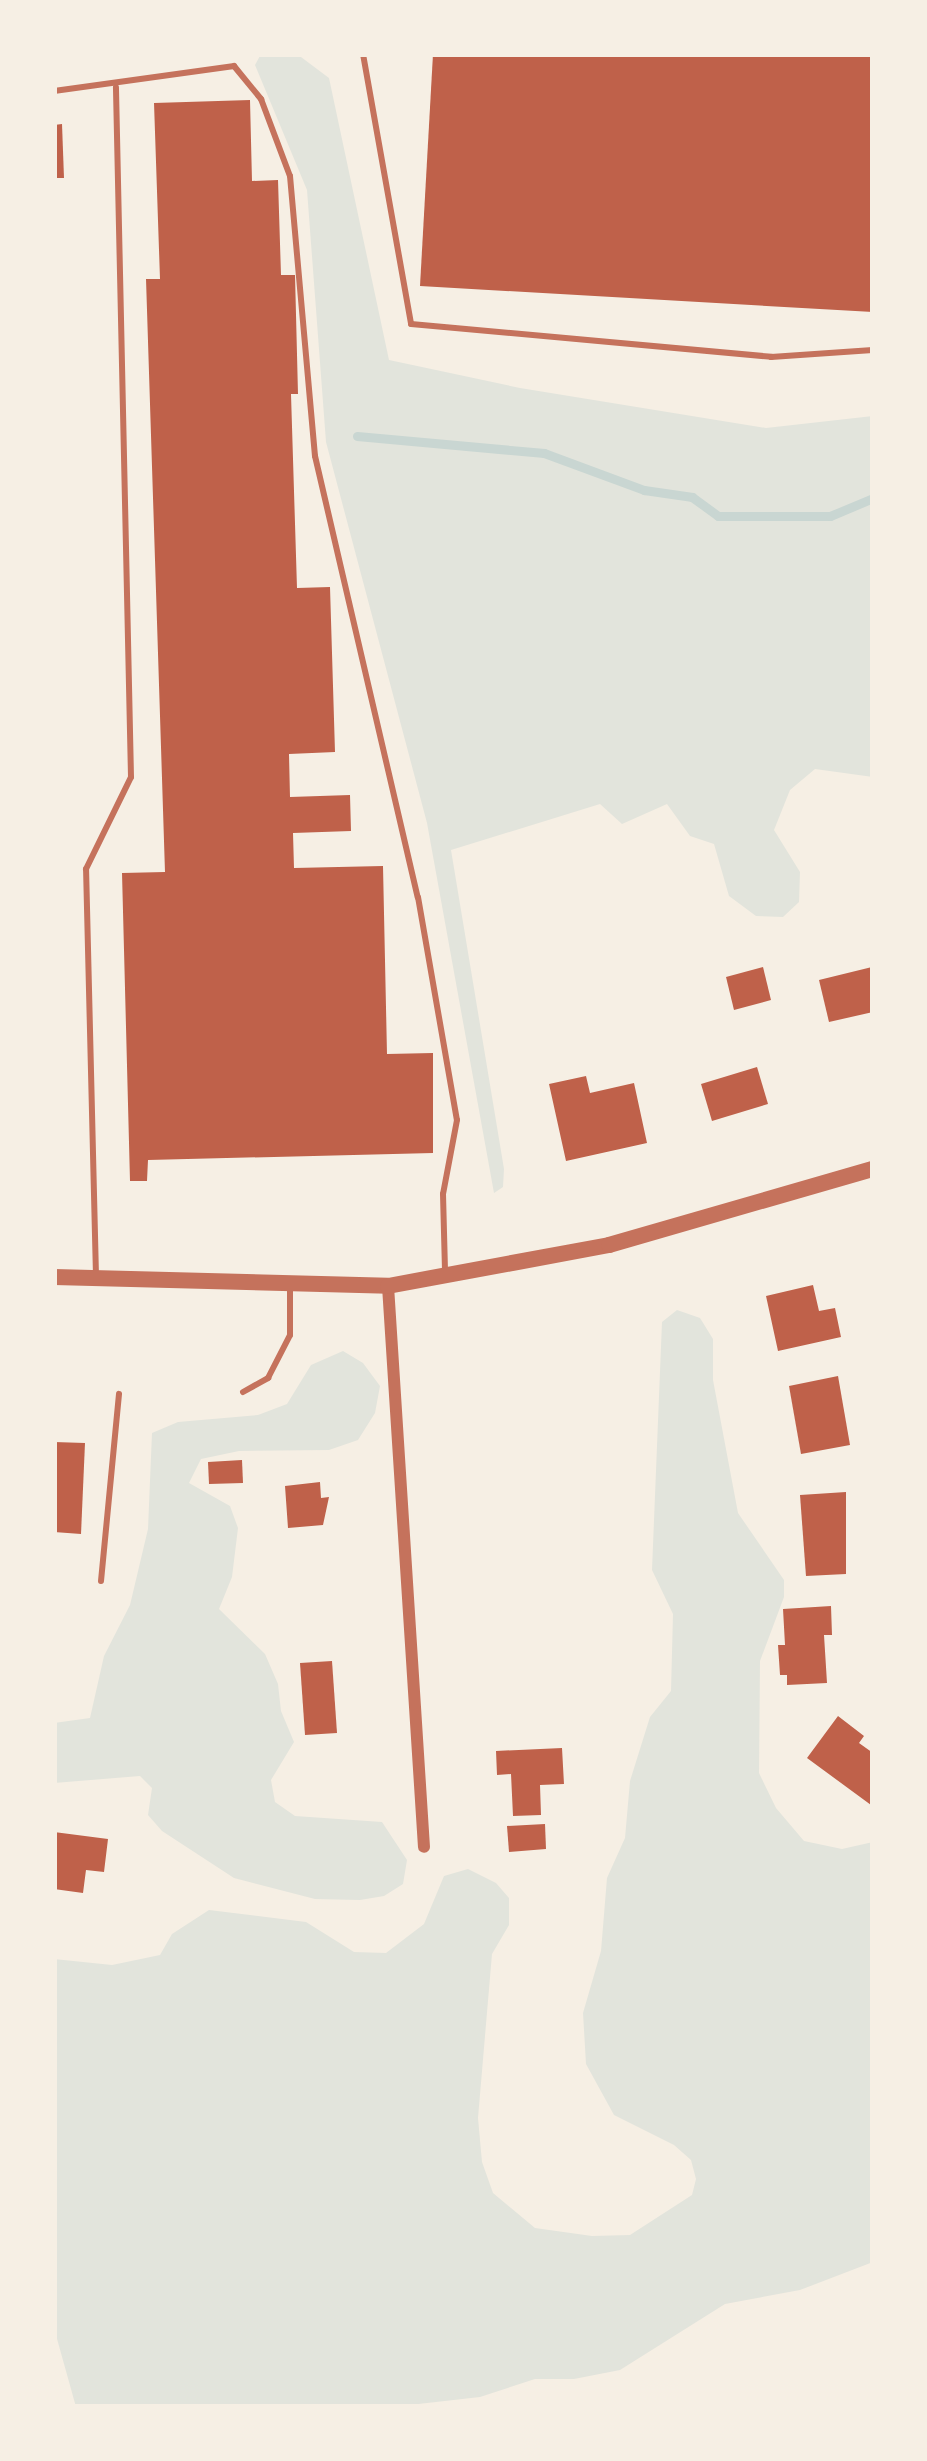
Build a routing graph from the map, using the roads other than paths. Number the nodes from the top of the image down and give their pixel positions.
1 (363, 54) edge
2 (116, 86) junction
3 (54, 91) edge
4 (873, 350) edge
5 (873, 1168) edge
6 (54, 1277) edge
7 (446, 1277) junction
8 (96, 1279) junction
9 (290, 1284) junction
10 (388, 1286) junction
11 (243, 1392) dead end
12 (119, 1394) dead end
13 (101, 1581) dead end
14 (424, 1847) dead end

1 - 4 lane
2 - 3 lane
2 - 7 lane
2 - 8 lane
5 - 7 street
6 - 8 street
7 - 10 street
8 - 9 street
9 - 10 street
9 - 11 lane
10 - 14 street
12 - 13 lane

